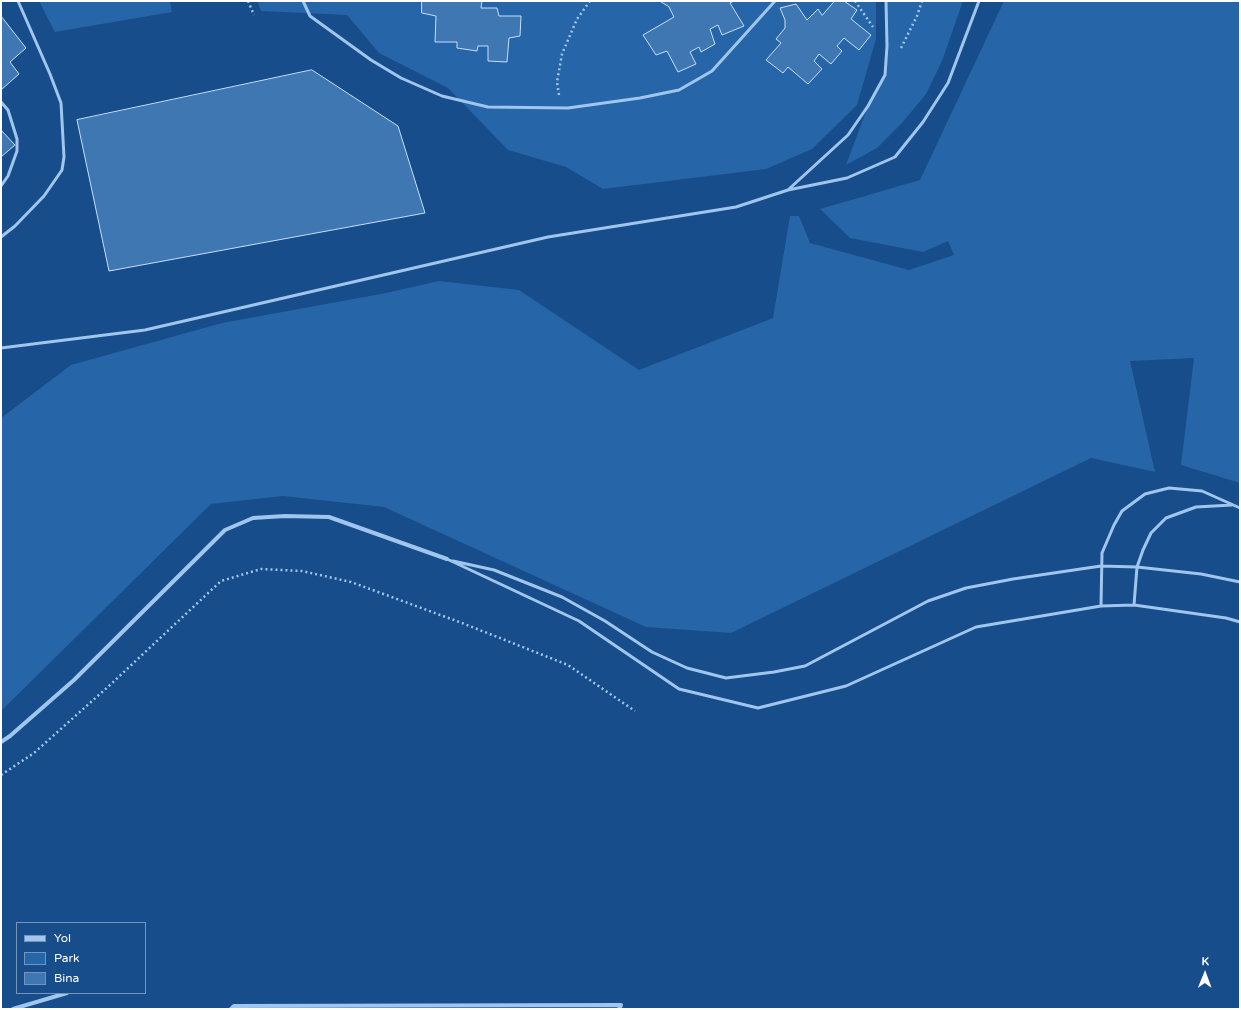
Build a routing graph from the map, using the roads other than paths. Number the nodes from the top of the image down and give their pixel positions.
1 (18, 1) edge
2 (303, 1) edge
3 (775, 1) edge
4 (886, 1) edge
5 (979, 1) edge
6 (1, 102) edge
7 (1, 186) edge
8 (788, 190) junction
9 (1, 236) edge
10 (1, 348) edge
11 (1234, 504) junction
12 (1240, 508) edge
13 (447, 559) junction
14 (1101, 566) junction
15 (1137, 567) junction
16 (1240, 582) edge
17 (1134, 605) junction
18 (1101, 606) junction
19 (1240, 622) edge
20 (1, 742) edge
21 (64, 994) edge
22 (14, 1009) edge
23 (231, 1009) edge
24 (619, 1009) edge

1 - 9 lane
2 - 3 lane
4 - 8 lane
5 - 8 lane
6 - 7 lane
8 - 10 lane
11 - 12 lane
11 - 14 lane
11 - 15 lane
13 - 14 lane
13 - 18 lane
13 - 20 street
14 - 15 lane
14 - 18 lane
15 - 16 lane
15 - 17 lane
17 - 18 lane
17 - 19 lane
21 - 22 street
23 - 24 street

